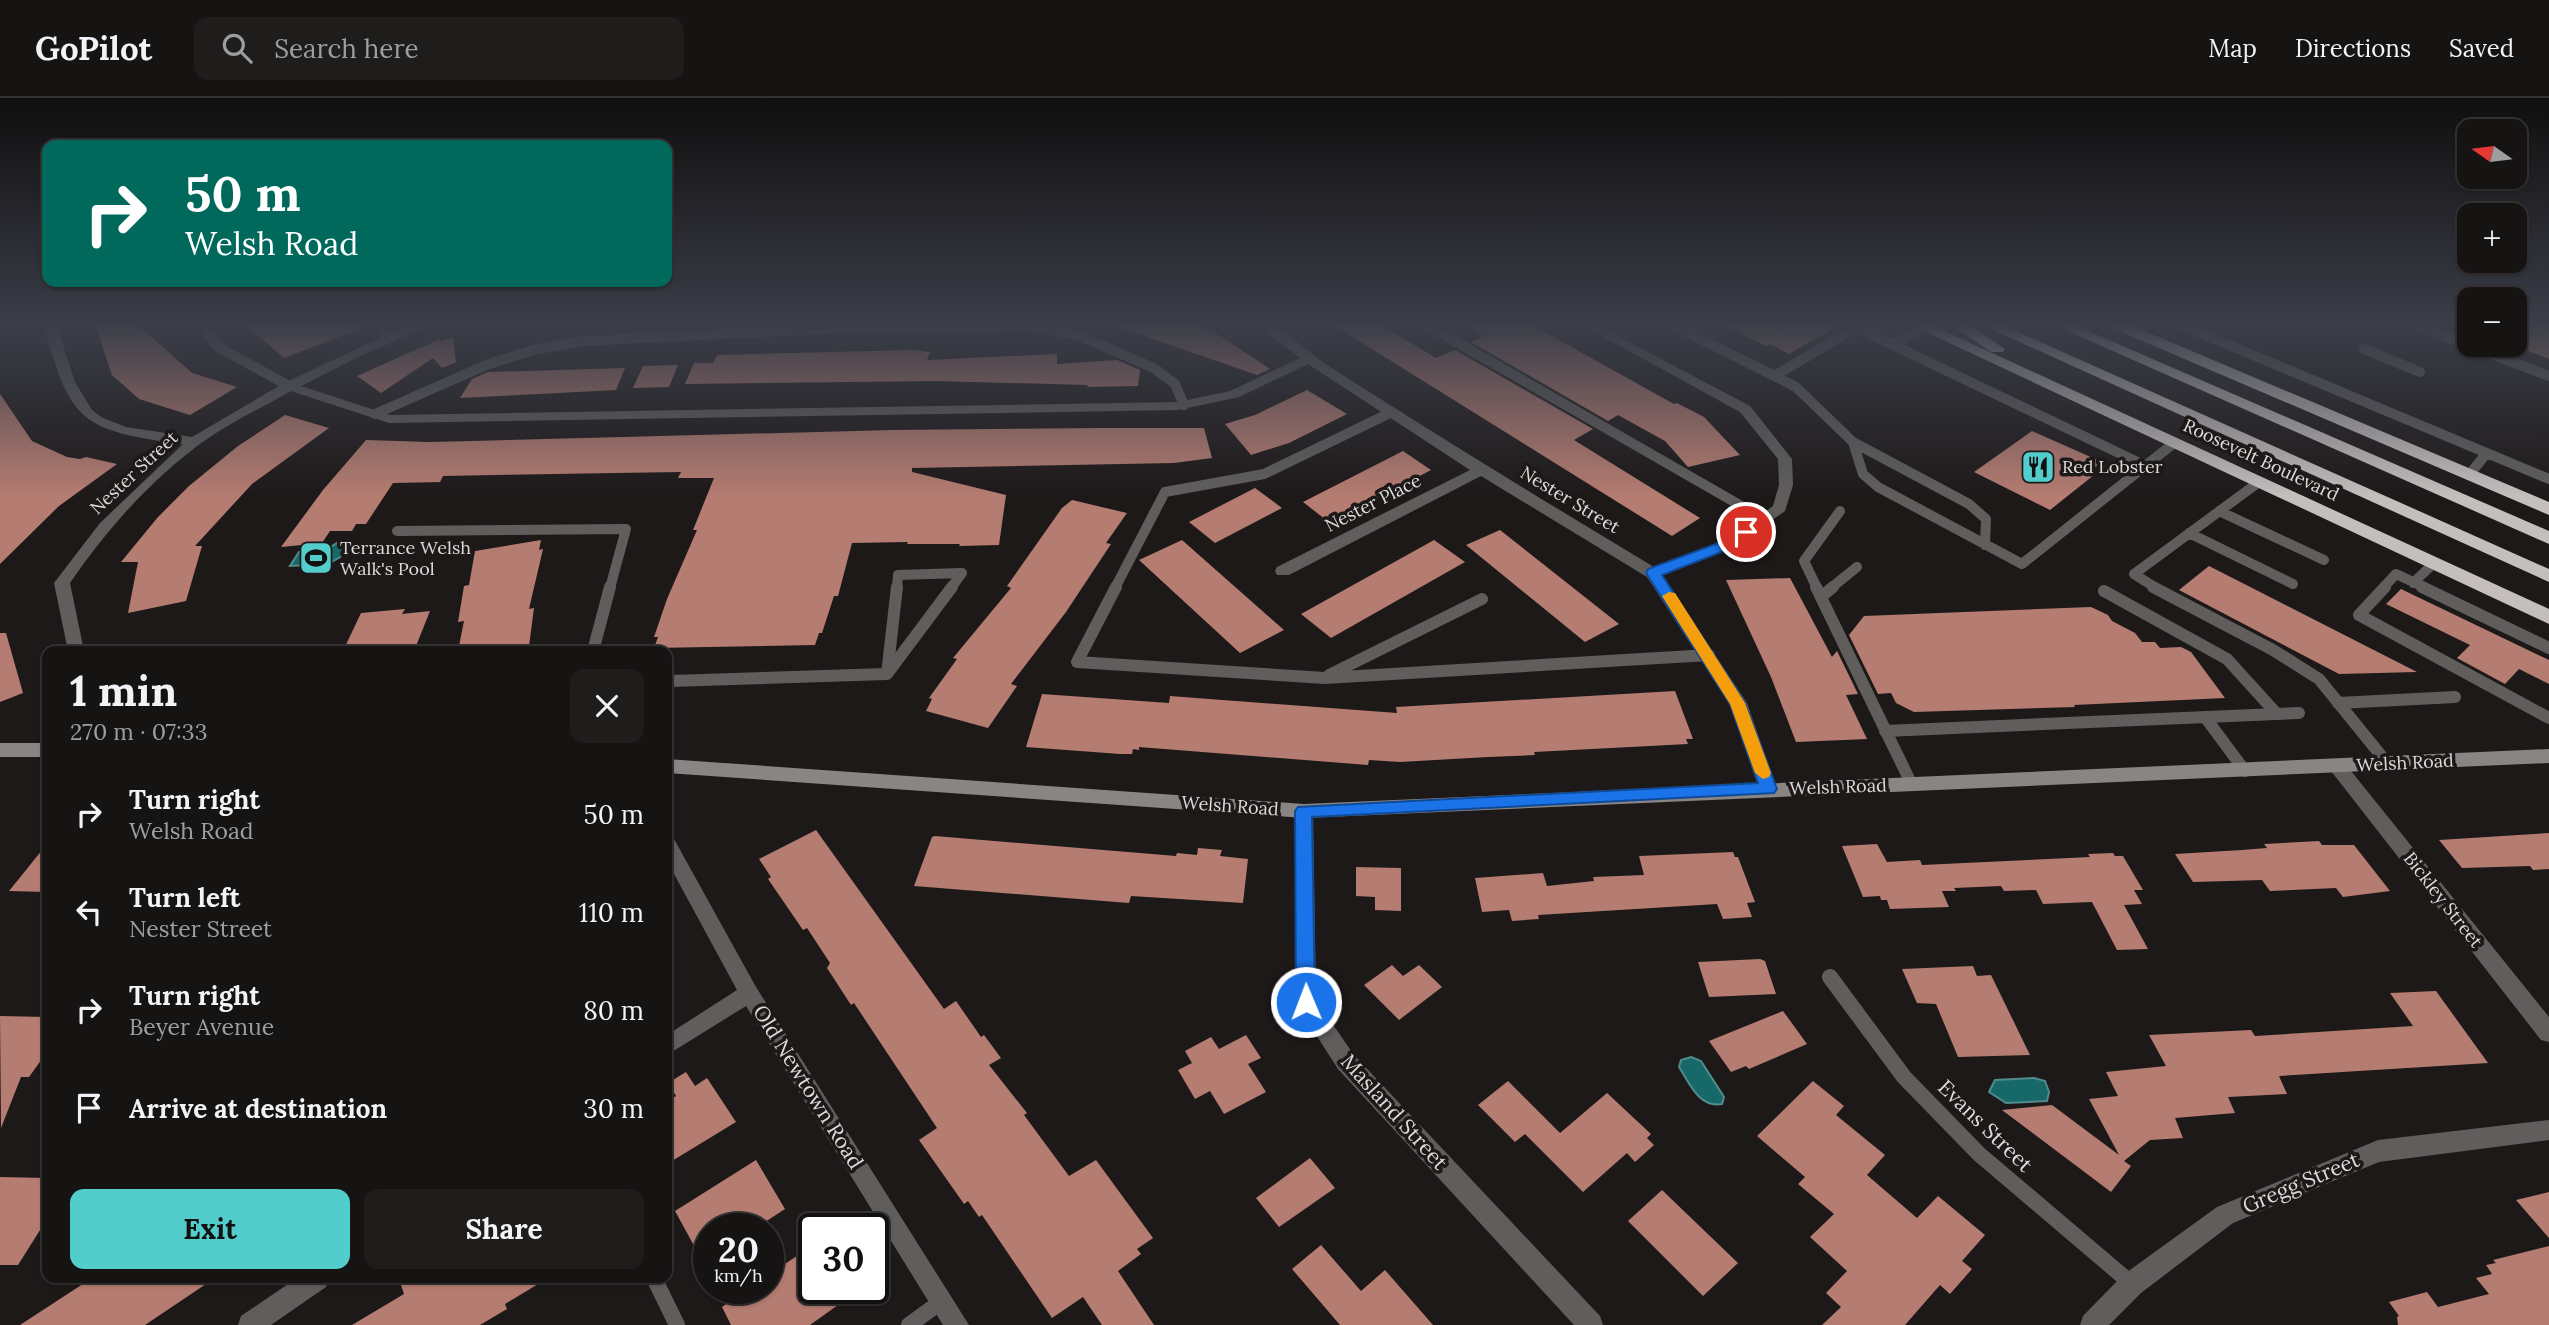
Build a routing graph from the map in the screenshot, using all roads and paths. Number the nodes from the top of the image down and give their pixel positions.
1 (69, 381) edge
2 (280, 381) edge
3 (298, 381) edge
4 (449, 381) edge
5 (1171, 381) edge
6 (1261, 381) edge
7 (1343, 381) edge
8 (1523, 381) edge
9 (1696, 381) edge
10 (1785, 381) edge
11 (1969, 381) edge
12 (2041, 381) edge
13 (2048, 381) edge
14 (2115, 381) edge
15 (2191, 381) edge
16 (2196, 381) edge
17 (2249, 381) edge
18 (2314, 381) edge
19 (289, 386) junction
20 (2209, 389) junction
21 (2068, 394) junction
22 (1184, 405) junction
23 (1392, 412) junction
24 (375, 414) junction
25 (195, 442) junction
26 (1853, 442) junction
27 (2174, 443) junction
28 (2486, 454) junction
29 (2146, 466) junction
30 (1481, 470) junction
31 (2469, 475) junction
32 (2549, 479) edge
33 (2259, 482) junction
34 (2549, 509) edge
35 (1840, 511) dead end
36 (2219, 511) junction
37 (1764, 520) junction
38 (397, 531) dead end
39 (2189, 533) junction
40 (2549, 538) edge
41 (1985, 545) junction
42 (2324, 560) dead end
43 (2434, 563) junction
44 (1857, 567) dead end
45 (1283, 571) dead end
46 (1653, 573) junction
47 (2549, 576) edge
48 (2413, 583) junction
49 (2293, 584) dead end
50 (2104, 591) dead end
51 (1821, 597) junction
52 (1482, 599) dead end
53 (2549, 617) edge
54 (75, 646) edge
55 (594, 646) edge
56 (2549, 648) edge
57 (1709, 655) junction
58 (887, 674) junction
59 (1325, 678) junction
60 (672, 684) edge
61 (2455, 697) dead end
62 (2338, 703) junction
63 (2276, 713) junction
64 (2299, 713) dead end
65 (2547, 715) edge
66 (2206, 717) junction
67 (1885, 731) junction
68 (0, 750) edge
69 (42, 751) edge
70 (2544, 760) edge
71 (2388, 764) junction
72 (672, 766) edge
73 (2337, 766) junction
74 (2245, 771) junction
75 (1912, 785) junction
76 (1769, 789) junction
77 (1304, 811) junction
78 (672, 853) edge
79 (1830, 977) dead end
80 (749, 993) junction
81 (2549, 1034) edge
82 (672, 1043) edge
83 (2549, 1130) edge
84 (310, 1283) edge
85 (656, 1283) edge
86 (2132, 1284) junction
87 (942, 1301) junction
88 (250, 1325) edge
89 (677, 1325) edge
90 (909, 1325) edge
91 (957, 1325) edge
92 (1591, 1325) edge
93 (2092, 1325) edge

1 - 25 street
2 - 19 lane
3 - 19 street, Nester Street
4 - 24 lane
5 - 22 lane
6 - 22 street
7 - 23 street, Nester Street
8 - 37 lane
9 - 37 street
10 - 26 lane
11 - 29 lane
12 - 21 highway, Roosevelt Boulevard
13 - 21 highway
14 - 47 highway, Roosevelt Boulevard
15 - 20 highway
16 - 20 highway
17 - 31 highway
18 - 28 lane
19 - 24 street
19 - 25 street, Nester Street
20 - 40 highway
21 - 27 highway, Roosevelt Boulevard
22 - 24 street
23 - 30 street, Nester Street
23 - 59 lane
25 - 54 street, Nester Street
26 - 41 lane
26 - 41 lane
27 - 29 lane
27 - 33 highway, Roosevelt Boulevard
28 - 31 lane
28 - 32 lane
29 - 41 lane
30 - 45 street, Nester Place
30 - 46 street, Nester Street
31 - 34 highway
33 - 36 lane
33 - 43 highway, Roosevelt Boulevard
35 - 51 lane
36 - 39 lane
36 - 42 lane
37 - 46 street
38 - 55 lane
39 - 49 lane
39 - 62 lane
43 - 48 lane
43 - 53 highway, Roosevelt Boulevard
44 - 51 lane
46 - 57 street, Nester Street
48 - 56 lane
48 - 65 lane
50 - 63 lane
51 - 67 lane
52 - 59 lane
57 - 59 lane
57 - 76 street, Nester Street
58 - 58 lane
58 - 60 lane
61 - 62 lane
62 - 71 lane
63 - 64 lane
63 - 66 lane
66 - 67 lane
66 - 74 lane
67 - 75 lane
68 - 69 main road
70 - 71 main road, Welsh Road
71 - 73 main road, Welsh Road
72 - 77 main road, Welsh Road
73 - 74 main road, Welsh Road
73 - 81 street, Bickley Street
74 - 75 main road, Welsh Road
75 - 76 main road, Welsh Road
76 - 77 main road, Welsh Road
77 - 92 street, Masland Street
78 - 80 street, Old Newtown Road
79 - 86 lane, Evans Street
80 - 82 street
80 - 87 street, Old Newtown Road
83 - 86 street, Gregg Street
84 - 88 street
85 - 89 lane
86 - 93 street, Gregg Street
87 - 90 lane
87 - 91 street, Old Newtown Road

